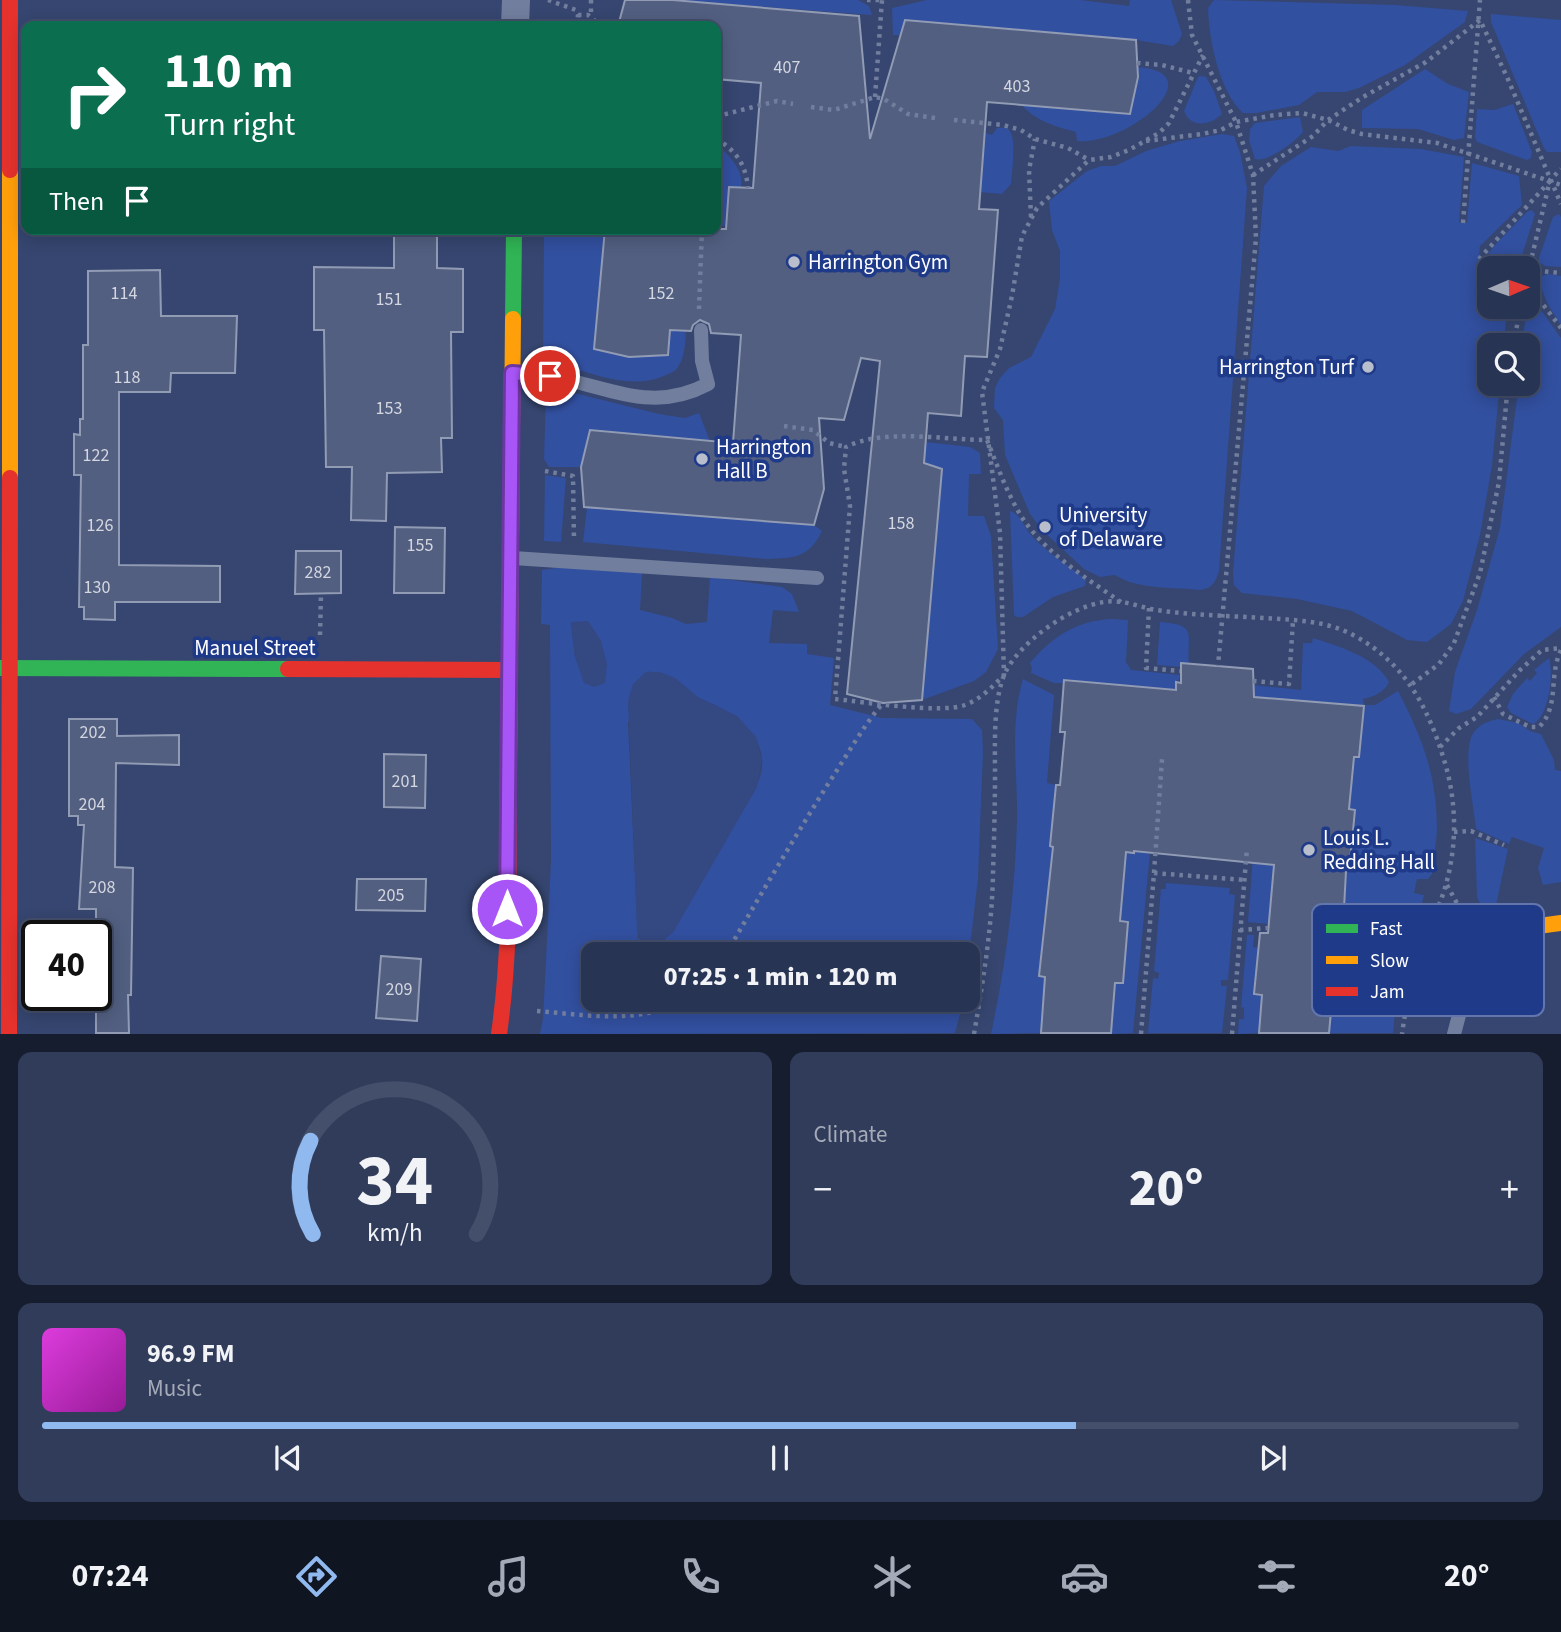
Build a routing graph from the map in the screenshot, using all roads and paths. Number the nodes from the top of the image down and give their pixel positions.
1 (10, 0) edge
2 (516, 0) edge
3 (548, 0) edge
4 (591, 0) edge
5 (867, 0) edge
6 (881, 0) edge
7 (1188, 0) edge
8 (1480, 0) edge
9 (578, 15) junction
10 (591, 17) junction
11 (1480, 20) junction
12 (515, 21) edge
13 (577, 21) edge
14 (595, 21) edge
15 (1203, 55) junction
16 (1138, 63) dead end
17 (1193, 73) junction
18 (875, 97) junction
19 (793, 104) dead end
20 (811, 107) dead end
21 (722, 115) edge
22 (935, 118) dead end
23 (954, 120) dead end
24 (1328, 120) junction
25 (1236, 122) junction
26 (1035, 139) junction
27 (1144, 142) junction
28 (721, 143) edge
29 (1468, 152) junction
30 (1089, 160) junction
31 (1561, 169) edge
32 (1253, 175) junction
33 (1550, 180) junction
34 (1561, 185) edge
35 (748, 188) dead end
36 (1561, 204) edge
37 (1031, 216) junction
38 (1463, 223) dead end
39 (514, 235) edge
40 (702, 235) edge
41 (1482, 256) edge
42 (1532, 256) edge
43 (1540, 272) edge
44 (1561, 273) edge
45 (1540, 301) edge
46 (1561, 328) edge
47 (701, 330) joint
48 (512, 373) junction
49 (1507, 396) edge
50 (784, 426) dead end
51 (987, 440) junction
52 (846, 447) junction
53 (512, 477) junction
54 (511, 558) junction
55 (574, 562) junction
56 (817, 578) dead end
57 (321, 594) dead end
58 (1121, 602) junction
59 (1149, 608) junction
60 (1221, 614) junction
61 (1293, 620) junction
62 (320, 639) dead end
63 (1561, 649) edge
64 (1218, 666) dead end
65 (5, 668) edge
66 (509, 670) junction
67 (1180, 671) dead end
68 (1004, 676) junction
69 (1253, 681) dead end
70 (1411, 685) junction
71 (1494, 697) junction
72 (883, 703) junction
73 (1440, 747) junction
74 (1162, 760) dead end
75 (1454, 832) junction
76 (1504, 845) dead end
77 (1247, 848) dead end
78 (1154, 873) junction
79 (1245, 880) junction
80 (1438, 904) edge
81 (1268, 929) dead end
82 (1240, 930) junction
83 (733, 942) edge
84 (503, 1006) junction
85 (650, 1012) edge
86 (1406, 1016) edge
87 (1459, 1016) edge
88 (9, 1034) edge
89 (499, 1034) edge
90 (974, 1034) edge
91 (1141, 1034) edge
92 (1231, 1034) edge
93 (1402, 1034) edge
94 (1454, 1034) edge

1 - 65 street
2 - 12 street
3 - 9 path
4 - 10 path
5 - 6 path
6 - 18 path
7 - 15 path
8 - 11 path
9 - 10 path
9 - 13 path
10 - 14 path
11 - 24 path
11 - 29 path
11 - 33 path
15 - 17 path
15 - 25 path
16 - 17 path
17 - 27 path
18 - 20 path
18 - 22 path
19 - 21 path
23 - 26 path
24 - 25 path
24 - 29 path
24 - 32 path
25 - 27 path
25 - 32 path
26 - 30 path
26 - 37 path
27 - 30 path
28 - 35 path
29 - 33 path
29 - 38 path
30 - 37 path
31 - 33 path
32 - 60 path
33 - 34 path
33 - 36 path
33 - 41 path
33 - 42 path
37 - 51 path
39 - 48 street
40 - 47 path
43 - 44 path
45 - 46 path
47 - 48 lane
48 - 53 street
49 - 70 path
50 - 52 path
51 - 52 path
51 - 58 path
51 - 68 path
52 - 72 path
53 - 54 street
53 - 55 path
54 - 55 lane
54 - 66 street
55 - 56 lane
57 - 62 path
58 - 59 path
58 - 68 path
59 - 60 path
59 - 67 path
60 - 61 path
60 - 64 path
61 - 69 path
61 - 70 path
63 - 71 path
63 - 71 path
65 - 66 street, Manuel Street
65 - 88 street
66 - 84 street
68 - 72 path
68 - 90 path
70 - 73 path
71 - 73 path
72 - 83 path
73 - 75 path
74 - 78 path
75 - 76 path
75 - 80 path
77 - 79 path
78 - 79 path
78 - 91 path
79 - 82 path
81 - 82 path
82 - 92 path
84 - 85 path
84 - 89 street
86 - 93 path
87 - 94 lane

